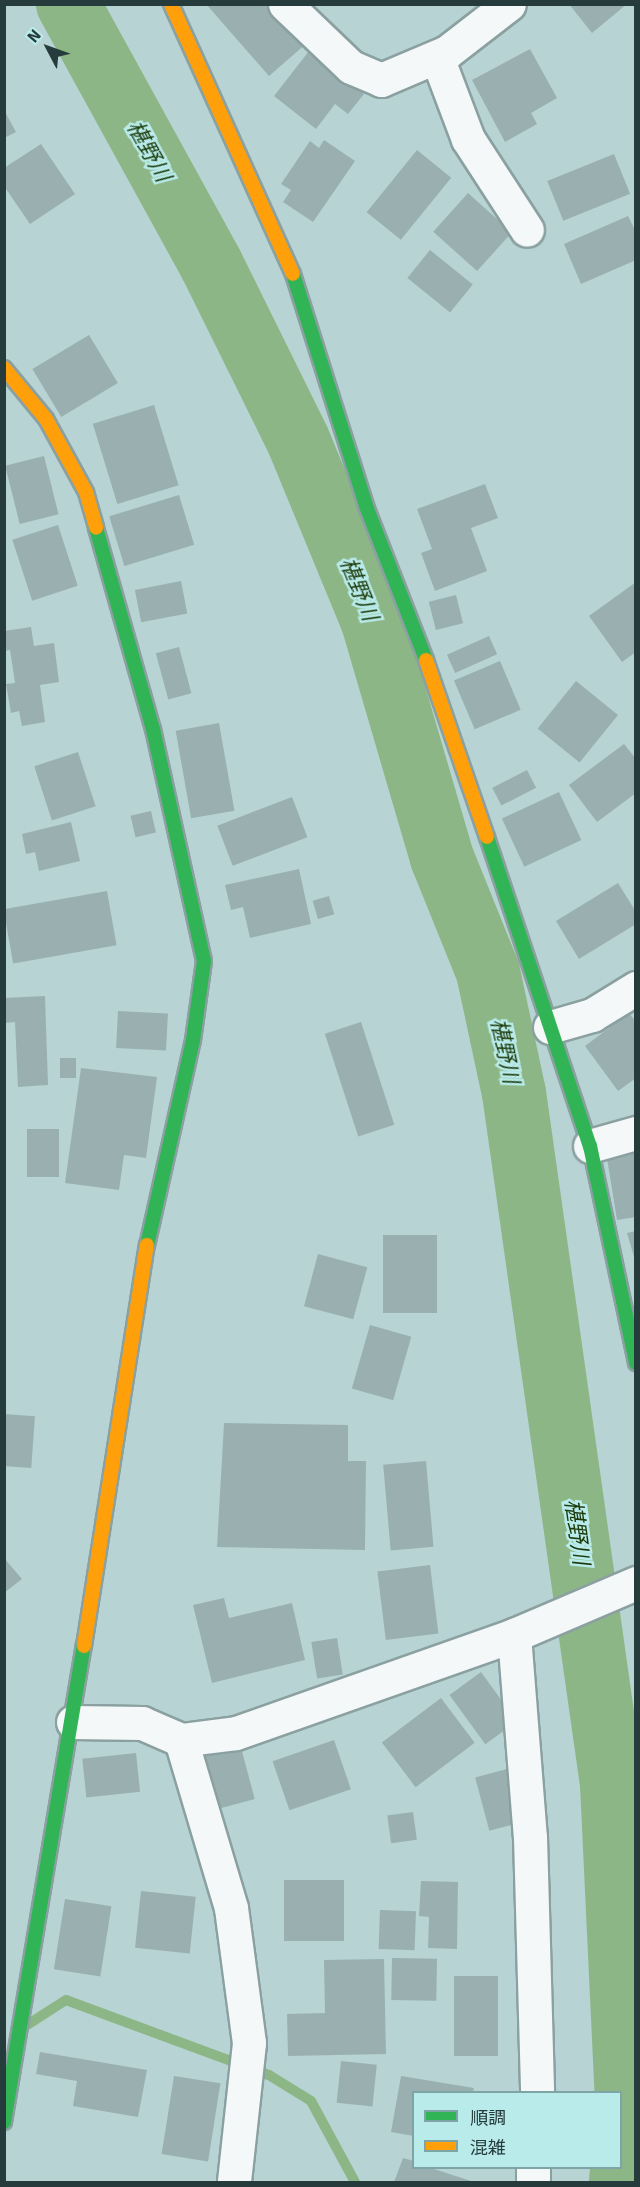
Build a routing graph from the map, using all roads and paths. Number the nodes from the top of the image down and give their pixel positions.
1 (171, 4) edge
2 (285, 4) edge
3 (509, 4) edge
4 (437, 57) junction
5 (527, 230) dead end
6 (4, 368) edge
7 (636, 988) edge
8 (550, 1027) junction
9 (636, 1133) edge
10 (590, 1146) junction
11 (636, 1363) edge
12 (636, 1583) edge
13 (520, 1632) junction
14 (73, 1722) junction
15 (181, 1740) junction
16 (11, 2020) edge
17 (537, 2091) edge
18 (4, 2121) edge
19 (234, 2182) edge

1 - 8 street
2 - 4 street
3 - 4 street
4 - 5 street
6 - 14 street
7 - 8 street
8 - 10 street
9 - 10 street
10 - 11 street
12 - 13 street
13 - 15 street
13 - 17 street
14 - 15 street
14 - 16 street
15 - 19 street
16 - 18 street

